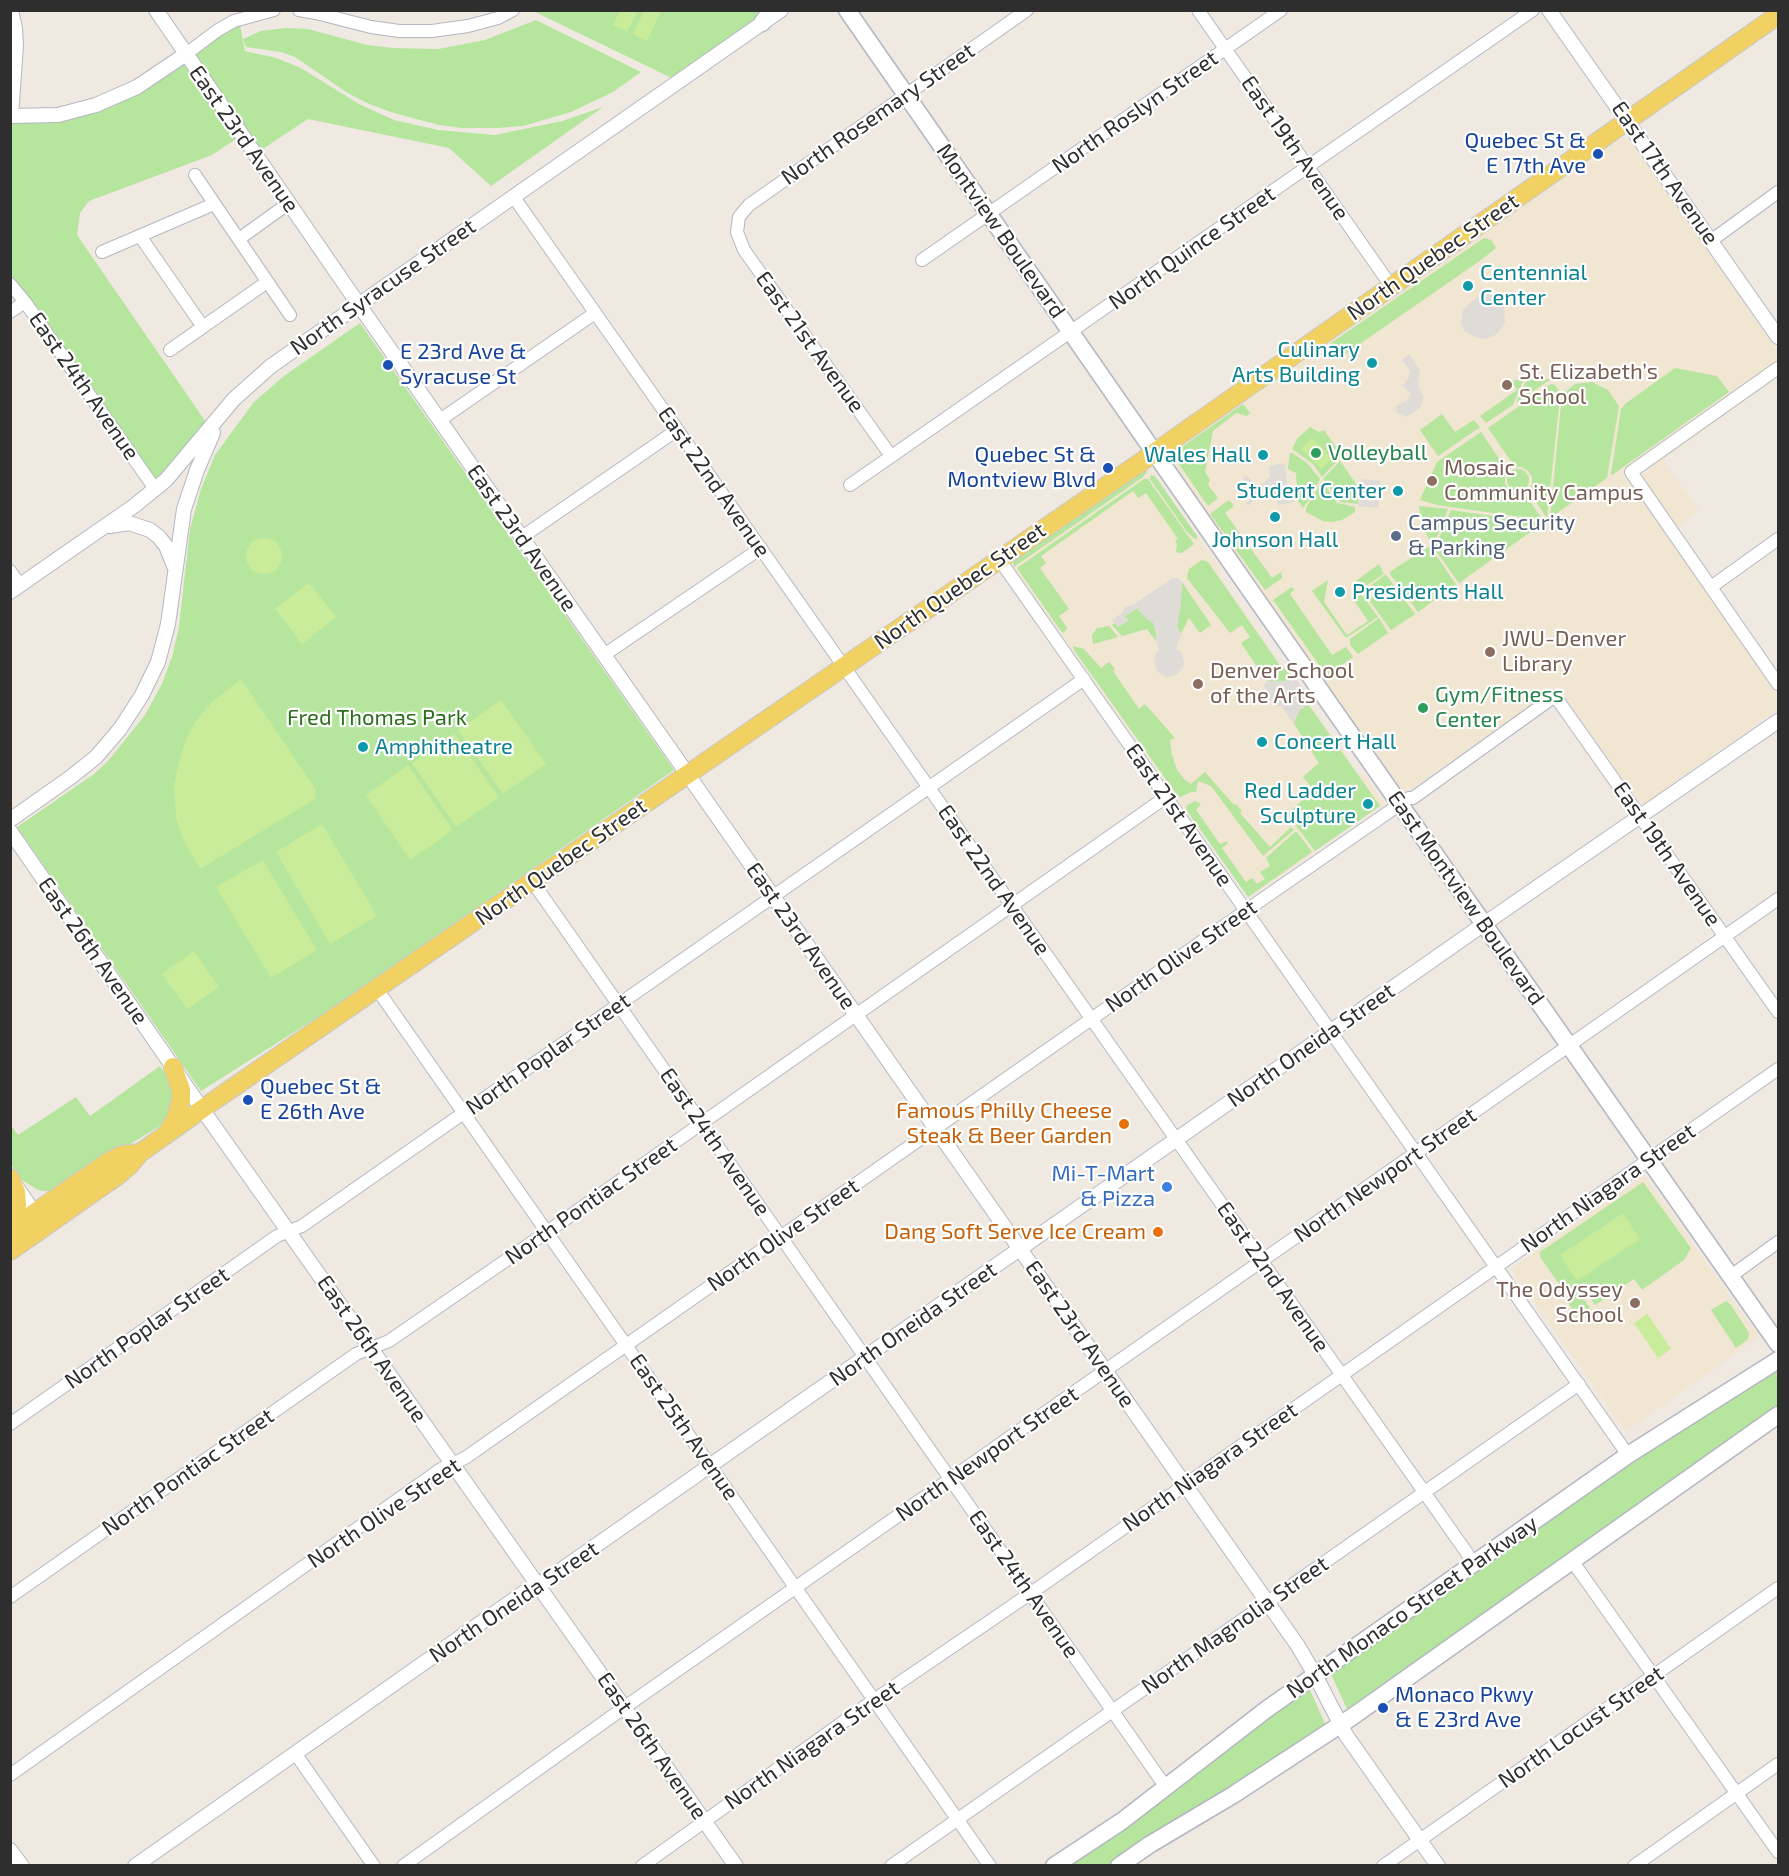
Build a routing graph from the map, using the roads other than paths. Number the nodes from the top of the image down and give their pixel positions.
1 (156, 10) edge
2 (299, 10) edge
3 (513, 10) edge
4 (781, 10) edge
5 (847, 10) edge
6 (1027, 10) edge
7 (1198, 10) edge
8 (1281, 10) edge
9 (1533, 10) edge
10 (1549, 10) edge
11 (273, 11) edge
12 (1778, 12) edge
13 (12, 14) edge
14 (767, 17) edge
15 (1225, 49) junction
16 (186, 54) junction
17 (906, 95) junction
18 (11, 116) edge
19 (1627, 121) junction
20 (1308, 167) junction
21 (195, 175) dead end
22 (1779, 192) edge
23 (513, 196) junction
24 (289, 203) junction
25 (214, 204) junction
26 (989, 214) junction
27 (737, 224) joint
28 (140, 236) junction
29 (239, 239) junction
30 (1712, 240) junction
31 (102, 252) dead end
32 (922, 260) dead end
33 (267, 282) junction
34 (10, 284) edge
35 (1391, 286) junction
36 (25, 302) junction
37 (359, 305) junction
38 (10, 312) edge
39 (595, 313) junction
40 (290, 315) dead end
41 (203, 327) junction
42 (1071, 331) junction
43 (1779, 337) edge
44 (170, 350) dead end
45 (1779, 368) edge
46 (219, 417) junction
47 (440, 420) junction
48 (677, 430) junction
49 (1154, 453) junction
50 (891, 456) junction
51 (850, 485) dead end
52 (155, 489) junction
53 (104, 527) junction
54 (522, 537) junction
55 (1779, 539) edge
56 (761, 548) junction
57 (999, 559) junction
58 (10, 571) edge
59 (175, 571) junction
60 (1711, 587) junction
61 (15, 588) edge
62 (604, 655) junction
63 (844, 666) junction
64 (1084, 679) junction
65 (1779, 684) edge
66 (1555, 696) joint
67 (1779, 721) edge
68 (688, 774) junction
69 (929, 788) junction
70 (1166, 796) junction
71 (1400, 804) junction
72 (1641, 817) junction
73 (10, 820) edge
74 (10, 831) edge
75 (532, 881) junction
76 (773, 897) junction
77 (1779, 899) edge
78 (1012, 905) junction
79 (1246, 911) junction
80 (1484, 924) junction
81 (1726, 936) junction
82 (377, 989) junction
83 (619, 1005) junction
84 (1779, 1012) edge
85 (856, 1014) junction
86 (1092, 1019) junction
87 (1331, 1031) junction
88 (1569, 1047) junction
89 (173, 1067) junction
90 (1779, 1069) edge
91 (202, 1109) junction
92 (464, 1113) junction
93 (702, 1123) junction
94 (936, 1128) junction
95 (167, 1134) junction
96 (1176, 1139) junction
97 (140, 1153) junction
98 (1416, 1153) junction
99 (1649, 1160) junction
100 (10, 1177) edge
101 (35, 1212) junction
102 (289, 1231) junction
103 (547, 1232) junction
104 (14, 1237) edge
105 (781, 1237) junction
106 (1779, 1242) edge
107 (1020, 1249) junction
108 (1262, 1261) junction
109 (1496, 1267) junction
110 (1731, 1276) junction
111 (1779, 1344) edge
112 (626, 1345) junction
113 (372, 1347) junction
114 (865, 1357) junction
115 (1779, 1360) edge
116 (1106, 1371) junction
117 (1342, 1375) junction
118 (1579, 1384) junction
119 (1779, 1415) edge
120 (10, 1424) edge
121 (1628, 1455) junction
122 (453, 1464) junction
123 (711, 1466) junction
124 (951, 1479) junction
125 (1185, 1484) junction
126 (1425, 1493) junction
127 (1574, 1562) junction
128 (1474, 1563) junction
129 (538, 1585) junction
130 (796, 1587) junction
131 (1779, 1588) edge
132 (1031, 1593) junction
133 (10, 1597) edge
134 (1268, 1602) junction
135 (1315, 1675) junction
136 (1653, 1675) junction
137 (874, 1700) junction
138 (625, 1707) junction
139 (1113, 1711) junction
140 (1340, 1725) junction
141 (295, 1753) junction
142 (1779, 1764) edge
143 (10, 1775) edge
144 (1165, 1786) junction
145 (1737, 1794) junction
146 (957, 1819) junction
147 (705, 1822) junction
148 (1420, 1840) junction
149 (10, 1850) edge
150 (1779, 1852) edge
151 (22, 1866) edge
152 (135, 1866) edge
153 (374, 1866) edge
154 (403, 1866) edge
155 (642, 1866) edge
156 (736, 1866) edge
157 (891, 1866) edge
158 (990, 1866) edge
159 (1054, 1866) edge
160 (1119, 1866) edge
161 (1383, 1866) edge
162 (1438, 1866) edge
163 (1634, 1866) edge

1 - 16 street, East 23rd Avenue
2 - 3 street
4 - 14 street, North Syracuse Street
5 - 17 main road, Montview Boulevard
6 - 17 street, North Rosemary Street
7 - 15 street, East 19th Avenue
8 - 15 street, North Roslyn Street
9 - 20 street, North Quince Street
10 - 19 street, East 17th Avenue
11 - 16 street
12 - 19 main road, North Quebec Street
13 - 18 street
14 - 23 street, North Syracuse Street
15 - 20 street, East 19th Avenue
15 - 26 street, North Roslyn Street
16 - 18 street
16 - 24 street, East 23rd Avenue
17 - 26 main road, Montview Boulevard
17 - 27 street, North Rosemary Street
19 - 30 street, East 17th Avenue
19 - 35 main road, North Quebec Street
20 - 35 street, East 19th Avenue
20 - 42 street, North Quince Street
21 - 25 street
22 - 30 street
23 - 37 street, North Syracuse Street
23 - 39 street, East 22nd Avenue
24 - 29 street
24 - 37 street, East 23rd Avenue
25 - 28 street
25 - 29 street
26 - 32 street, North Roslyn Street
26 - 42 main road, Montview Boulevard
27 - 50 street, East 21st Avenue
28 - 31 street
28 - 41 street
29 - 33 street
30 - 43 street, East 17th Avenue
33 - 40 street
33 - 41 street
34 - 36 street, East 24th Avenue
35 - 49 main road, North Quebec Street
36 - 38 street
36 - 52 street, East 24th Avenue
37 - 46 street, North Syracuse Street
37 - 47 street, East 23rd Avenue
39 - 47 street
39 - 48 street, East 22nd Avenue
41 - 44 street
42 - 49 main road, Montview Boulevard
42 - 50 street, North Quince Street
45 - 60 street
46 - 52 street, North Syracuse Street
46 - 59 street
47 - 54 street, East 23rd Avenue
48 - 54 street
48 - 56 street, East 22nd Avenue
49 - 57 main road, North Quebec Street
49 - 71 main road, East Montview Boulevard
50 - 51 street, North Quince Street
52 - 53 street, North Syracuse Street
53 - 59 street
53 - 61 street, North Syracuse Street
54 - 62 street, East 23rd Avenue
55 - 60 street
56 - 62 street
56 - 63 street, East 22nd Avenue
57 - 63 main road, North Quebec Street
57 - 64 street, East 21st Avenue
58 - 61 street
59 - 73 street
60 - 65 street
62 - 68 street, East 23rd Avenue
63 - 68 main road, North Quebec Street
63 - 69 street, East 22nd Avenue
64 - 69 street, North Poplar Street
64 - 70 street, East 21st Avenue
66 - 71 street, North Olive Street
66 - 72 street, East 19th Avenue
67 - 72 street, North Oneida Street
68 - 75 main road, North Quebec Street
68 - 76 street, East 23rd Avenue
69 - 76 street, North Poplar Street
69 - 78 street, East 22nd Avenue
70 - 78 street, North Pontiac Street
70 - 79 street, East 21st Avenue
71 - 79 street, North Olive Street
71 - 80 main road, East Montview Boulevard
72 - 80 street, North Oneida Street
72 - 81 street, East 19th Avenue
74 - 89 street, East 26th Avenue
75 - 82 main road, North Quebec Street
75 - 83 street, East 24th Avenue
76 - 83 street, North Poplar Street
76 - 85 street, East 23rd Avenue
77 - 81 street, North Newport Street
78 - 85 street, North Pontiac Street
78 - 86 street, East 22nd Avenue
79 - 86 street, North Olive Street
79 - 87 street, East 21st Avenue
80 - 87 street, North Oneida Street
80 - 88 main road, East Montview Boulevard
81 - 84 street, East 19th Avenue
81 - 88 street, North Newport Street
82 - 91 main road, North Quebec Street
82 - 92 street, East 25th Avenue
83 - 92 street, North Poplar Street
83 - 93 street, East 24th Avenue
85 - 93 street, North Pontiac Street
85 - 94 street, East 23rd Avenue
86 - 94 street, North Olive Street
86 - 96 street, East 22nd Avenue
87 - 96 street, North Oneida Street
87 - 98 street, East 21st Avenue
88 - 98 street, North Newport Street
88 - 99 main road, East Montview Boulevard
89 - 91 street, East 26th Avenue
89 - 95 main road
90 - 99 street, North Niagara Street
91 - 95 main road, North Quebec Street
91 - 102 street, East 26th Avenue
92 - 102 street, North Poplar Street
92 - 103 street, East 25th Avenue
93 - 103 street, North Pontiac Street
93 - 105 street, East 24th Avenue
94 - 105 street, North Olive Street
94 - 107 street, East 23rd Avenue
95 - 97 main road, North Quebec Street
96 - 107 street, North Oneida Street
96 - 108 street, East 22nd Avenue
97 - 101 main road, North Quebec Street
97 - 104 main road, North Quebec Street
98 - 108 street, North Newport Street
98 - 109 street, East 21st Avenue
99 - 109 street, North Niagara Street
99 - 110 main road, East Montview Boulevard
100 - 101 street
100 - 104 main road
101 - 104 main road, North Quebec Street
102 - 113 street, East 26th Avenue
102 - 120 street, North Poplar Street
103 - 112 street, East 25th Avenue
103 - 113 street, North Pontiac Street
105 - 112 street, North Olive Street
105 - 114 street, East 24th Avenue
106 - 110 street
107 - 114 street, North Oneida Street
107 - 116 street, East 23rd Avenue
108 - 116 street, North Newport Street
108 - 117 street, East 22nd Avenue
109 - 117 street, North Niagara Street
109 - 118 street, East 21st Avenue
110 - 111 main road, East Montview Boulevard
112 - 122 street, North Olive Street
112 - 123 street, East 25th Avenue
113 - 122 street, East 26th Avenue
113 - 133 street, North Pontiac Street
114 - 123 street, North Oneida Street
114 - 124 street, East 24th Avenue
115 - 121 main road, North Monaco Street Parkway
116 - 124 street, North Newport Street
116 - 125 street, East 23rd Avenue
117 - 125 street, North Niagara Street
117 - 126 street, East 22nd Avenue
118 - 121 street, East 21st Avenue
118 - 126 street, North Magnolia Street
119 - 127 main road
121 - 128 main road, North Monaco Street Parkway
122 - 129 street, East 26th Avenue
122 - 143 street, North Olive Street
123 - 129 street, North Oneida Street
123 - 130 street, East 25th Avenue
124 - 130 street, North Newport Street
124 - 132 street, East 24th Avenue
125 - 132 street, North Niagara Street
125 - 134 street, East 23rd Avenue
126 - 128 street, East 22nd Avenue
126 - 134 street, North Magnolia Street
127 - 136 street
127 - 140 main road
128 - 135 main road, North Monaco Street Parkway
129 - 138 street, East 26th Avenue
129 - 141 street, North Oneida Street
130 - 137 street, East 25th Avenue
130 - 138 street, North Newport Street
131 - 136 street, North Locust Street
132 - 137 street, North Niagara Street
132 - 139 street, East 24th Avenue
134 - 135 street, East 23rd Avenue
134 - 139 street, North Magnolia Street
135 - 140 street, East 23rd Avenue
135 - 144 main road, North Monaco Street Parkway
136 - 145 street
136 - 148 street, North Locust Street
137 - 146 street, East 25th Avenue
137 - 147 street, North Niagara Street
138 - 147 street, East 26th Avenue
138 - 154 street, North Newport Street
139 - 144 street, East 24th Avenue
139 - 146 street, North Magnolia Street
140 - 148 street, East 23rd Avenue
140 - 160 main road
141 - 152 street, North Oneida Street
141 - 153 street
142 - 145 street
144 - 159 main road, North Monaco Street Parkway
145 - 150 street
145 - 163 street
146 - 157 street, North Magnolia Street
146 - 158 street, East 25th Avenue
147 - 155 street, North Niagara Street
147 - 156 street, East 26th Avenue
148 - 161 street, North Locust Street
148 - 162 street, East 23rd Avenue
149 - 151 street

